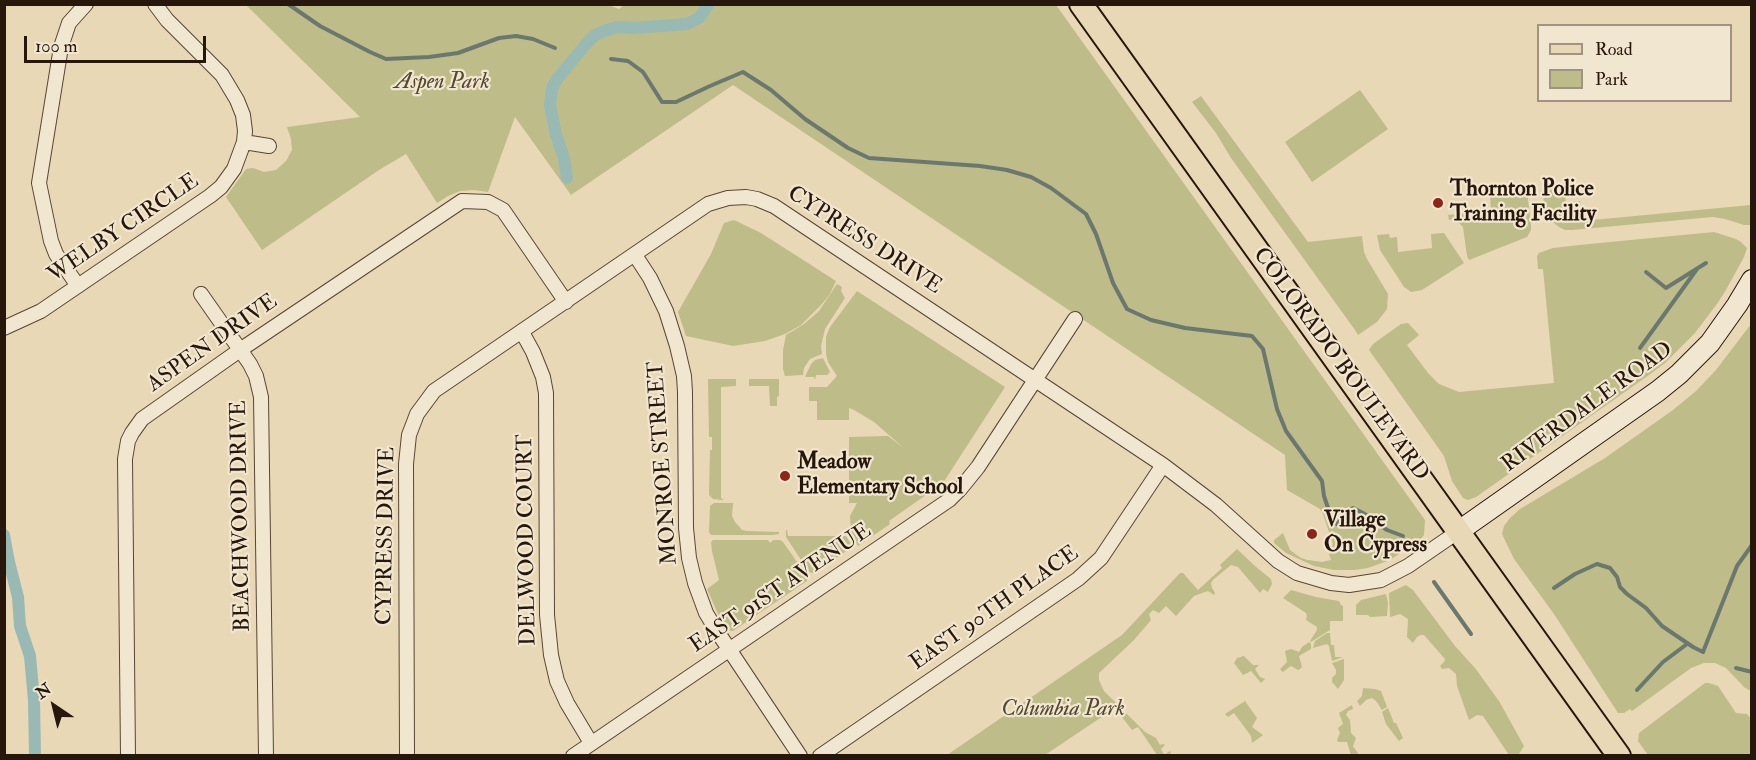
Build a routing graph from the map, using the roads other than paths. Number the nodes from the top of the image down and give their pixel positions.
1 (86, 4) edge
2 (155, 4) edge
3 (1081, 4) edge
4 (244, 142) junction
5 (268, 146) dead end
6 (634, 255) junction
7 (1752, 280) edge
8 (78, 286) junction
9 (201, 294) dead end
10 (566, 302) junction
11 (1075, 320) dead end
12 (4, 328) edge
13 (522, 332) junction
14 (240, 350) junction
15 (1036, 380) junction
16 (1163, 465) junction
17 (1459, 531) junction
18 (730, 650) junction
19 (591, 743) junction
20 (128, 756) edge
21 (266, 756) edge
22 (407, 756) edge
23 (573, 756) edge
24 (800, 756) edge
25 (820, 756) edge
26 (1619, 756) edge

1 - 8 street
2 - 4 street, WELBY CIRCLE
3 - 17 main road, COLORADO BOULEVARD
4 - 5 street
4 - 8 street, WELBY CIRCLE
6 - 10 street, CYPRESS DRIVE
6 - 15 street, CYPRESS DRIVE
6 - 18 street, MONROE STREET
7 - 17 street, RIVERDALE ROAD
8 - 12 street, WELBY CIRCLE
9 - 14 street, BEACHWOOD DRIVE
10 - 13 street, CYPRESS DRIVE
10 - 14 street, ASPEN DRIVE
11 - 15 street, EAST 91ST AVENUE
13 - 19 street, DELWOOD COURT
13 - 22 street, CYPRESS DRIVE
14 - 20 street, ASPEN DRIVE
14 - 21 street, BEACHWOOD DRIVE
15 - 16 street, CYPRESS DRIVE
15 - 18 street, EAST 91ST AVENUE
16 - 17 street, CYPRESS DRIVE
16 - 25 street, EAST 90TH PLACE
17 - 26 main road, COLORADO BOULEVARD
18 - 19 street, EAST 91ST AVENUE
18 - 24 street, MONROE STREET
19 - 23 street, EAST 91ST AVENUE

